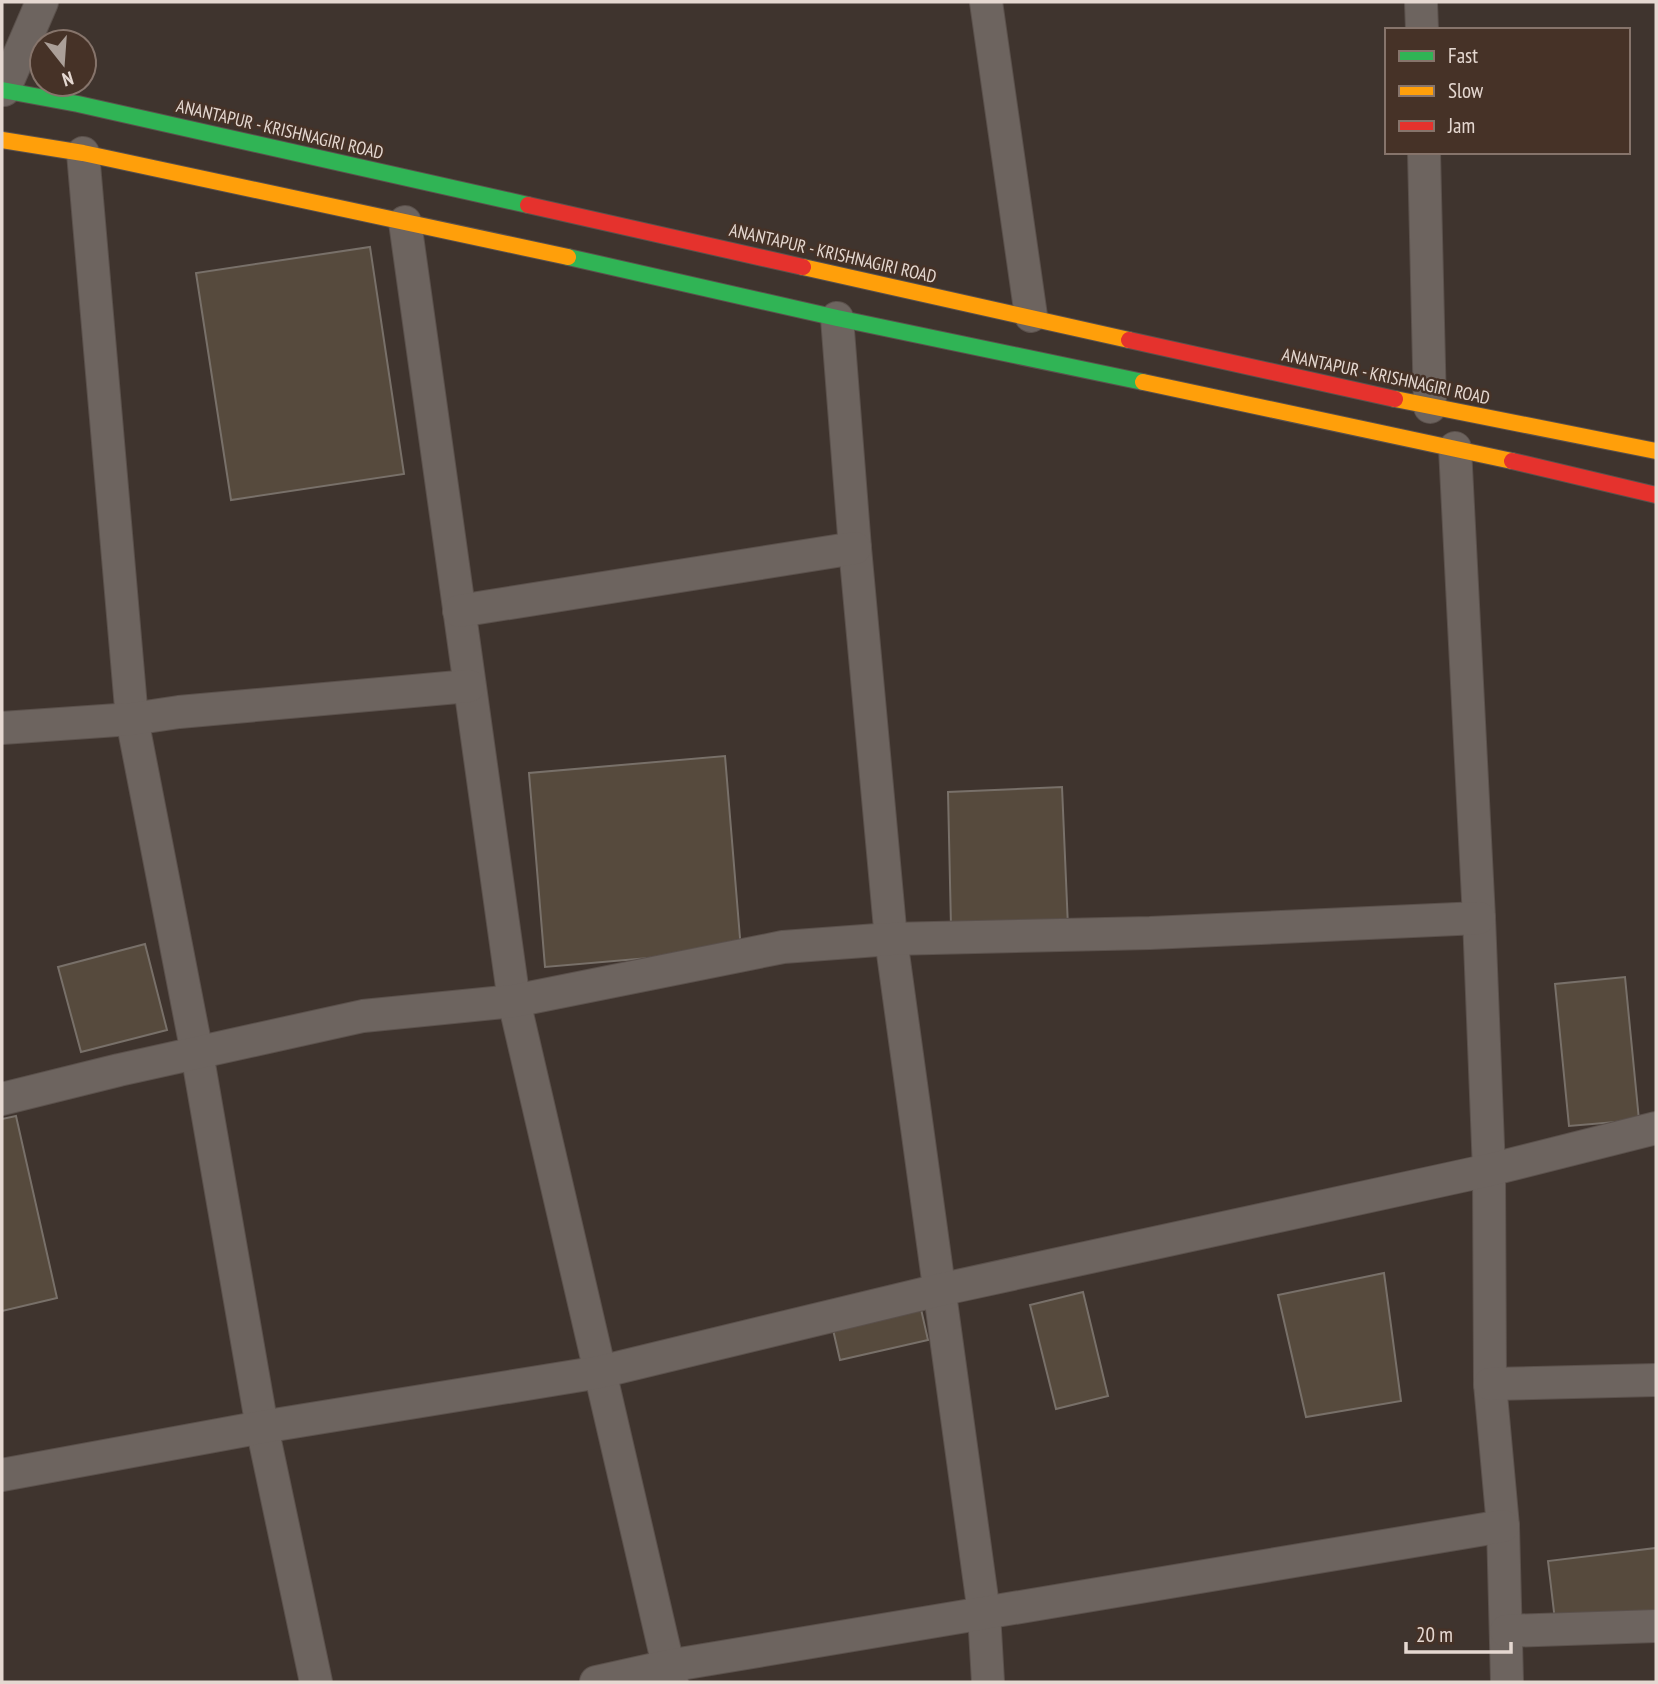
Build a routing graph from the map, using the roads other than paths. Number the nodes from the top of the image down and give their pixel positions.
1 (42, 2) edge
2 (986, 2) edge
3 (1421, 2) edge
4 (1422, 28) edge
5 (3, 90) edge
6 (2, 140) edge
7 (83, 153) junction
8 (1424, 154) edge
9 (405, 222) junction
10 (1031, 316) junction
11 (837, 317) junction
12 (1430, 407) junction
13 (1455, 448) junction
14 (1656, 451) edge
15 (1656, 495) edge
16 (855, 548) junction
17 (459, 611) junction
18 (469, 686) junction
19 (132, 719) junction
20 (2, 728) edge
21 (1479, 918) junction
22 (891, 939) junction
23 (514, 1001) junction
24 (197, 1052) junction
25 (2, 1099) edge
26 (1656, 1128) edge
27 (1489, 1170) junction
28 (939, 1290) junction
29 (600, 1372) junction
30 (1656, 1380) edge
31 (1490, 1384) junction
32 (262, 1427) junction
33 (2, 1475) edge
34 (1503, 1526) junction
35 (984, 1613) junction
36 (1656, 1626) edge
37 (1506, 1631) junction
38 (670, 1674) edge
39 (316, 1682) edge
40 (596, 1682) edge
41 (988, 1682) edge
42 (1507, 1682) edge

1 - 5 street
2 - 10 street
3 - 4 street
5 - 10 main road, ANANTAPUR - KRISHNAGIRI ROAD
6 - 7 main road
7 - 9 main road
7 - 19 street
8 - 12 street
9 - 11 main road
9 - 17 street
10 - 12 main road, ANANTAPUR - KRISHNAGIRI ROAD
11 - 13 main road
11 - 16 street
12 - 14 main road, ANANTAPUR - KRISHNAGIRI ROAD
13 - 15 main road
13 - 21 street
16 - 17 street
16 - 22 street
17 - 18 street
18 - 19 street
18 - 23 street
19 - 20 street
19 - 24 street
21 - 22 street
21 - 27 street
22 - 23 street
22 - 28 street
23 - 24 street
23 - 29 street
24 - 25 street
24 - 32 street
26 - 27 street
27 - 28 street
27 - 31 street
28 - 29 street
28 - 35 street
29 - 32 street
29 - 38 street
30 - 31 street
31 - 34 street
32 - 33 street
32 - 39 street
34 - 35 street
34 - 37 street
35 - 38 street
35 - 41 street
36 - 37 street
37 - 42 street
38 - 40 street

